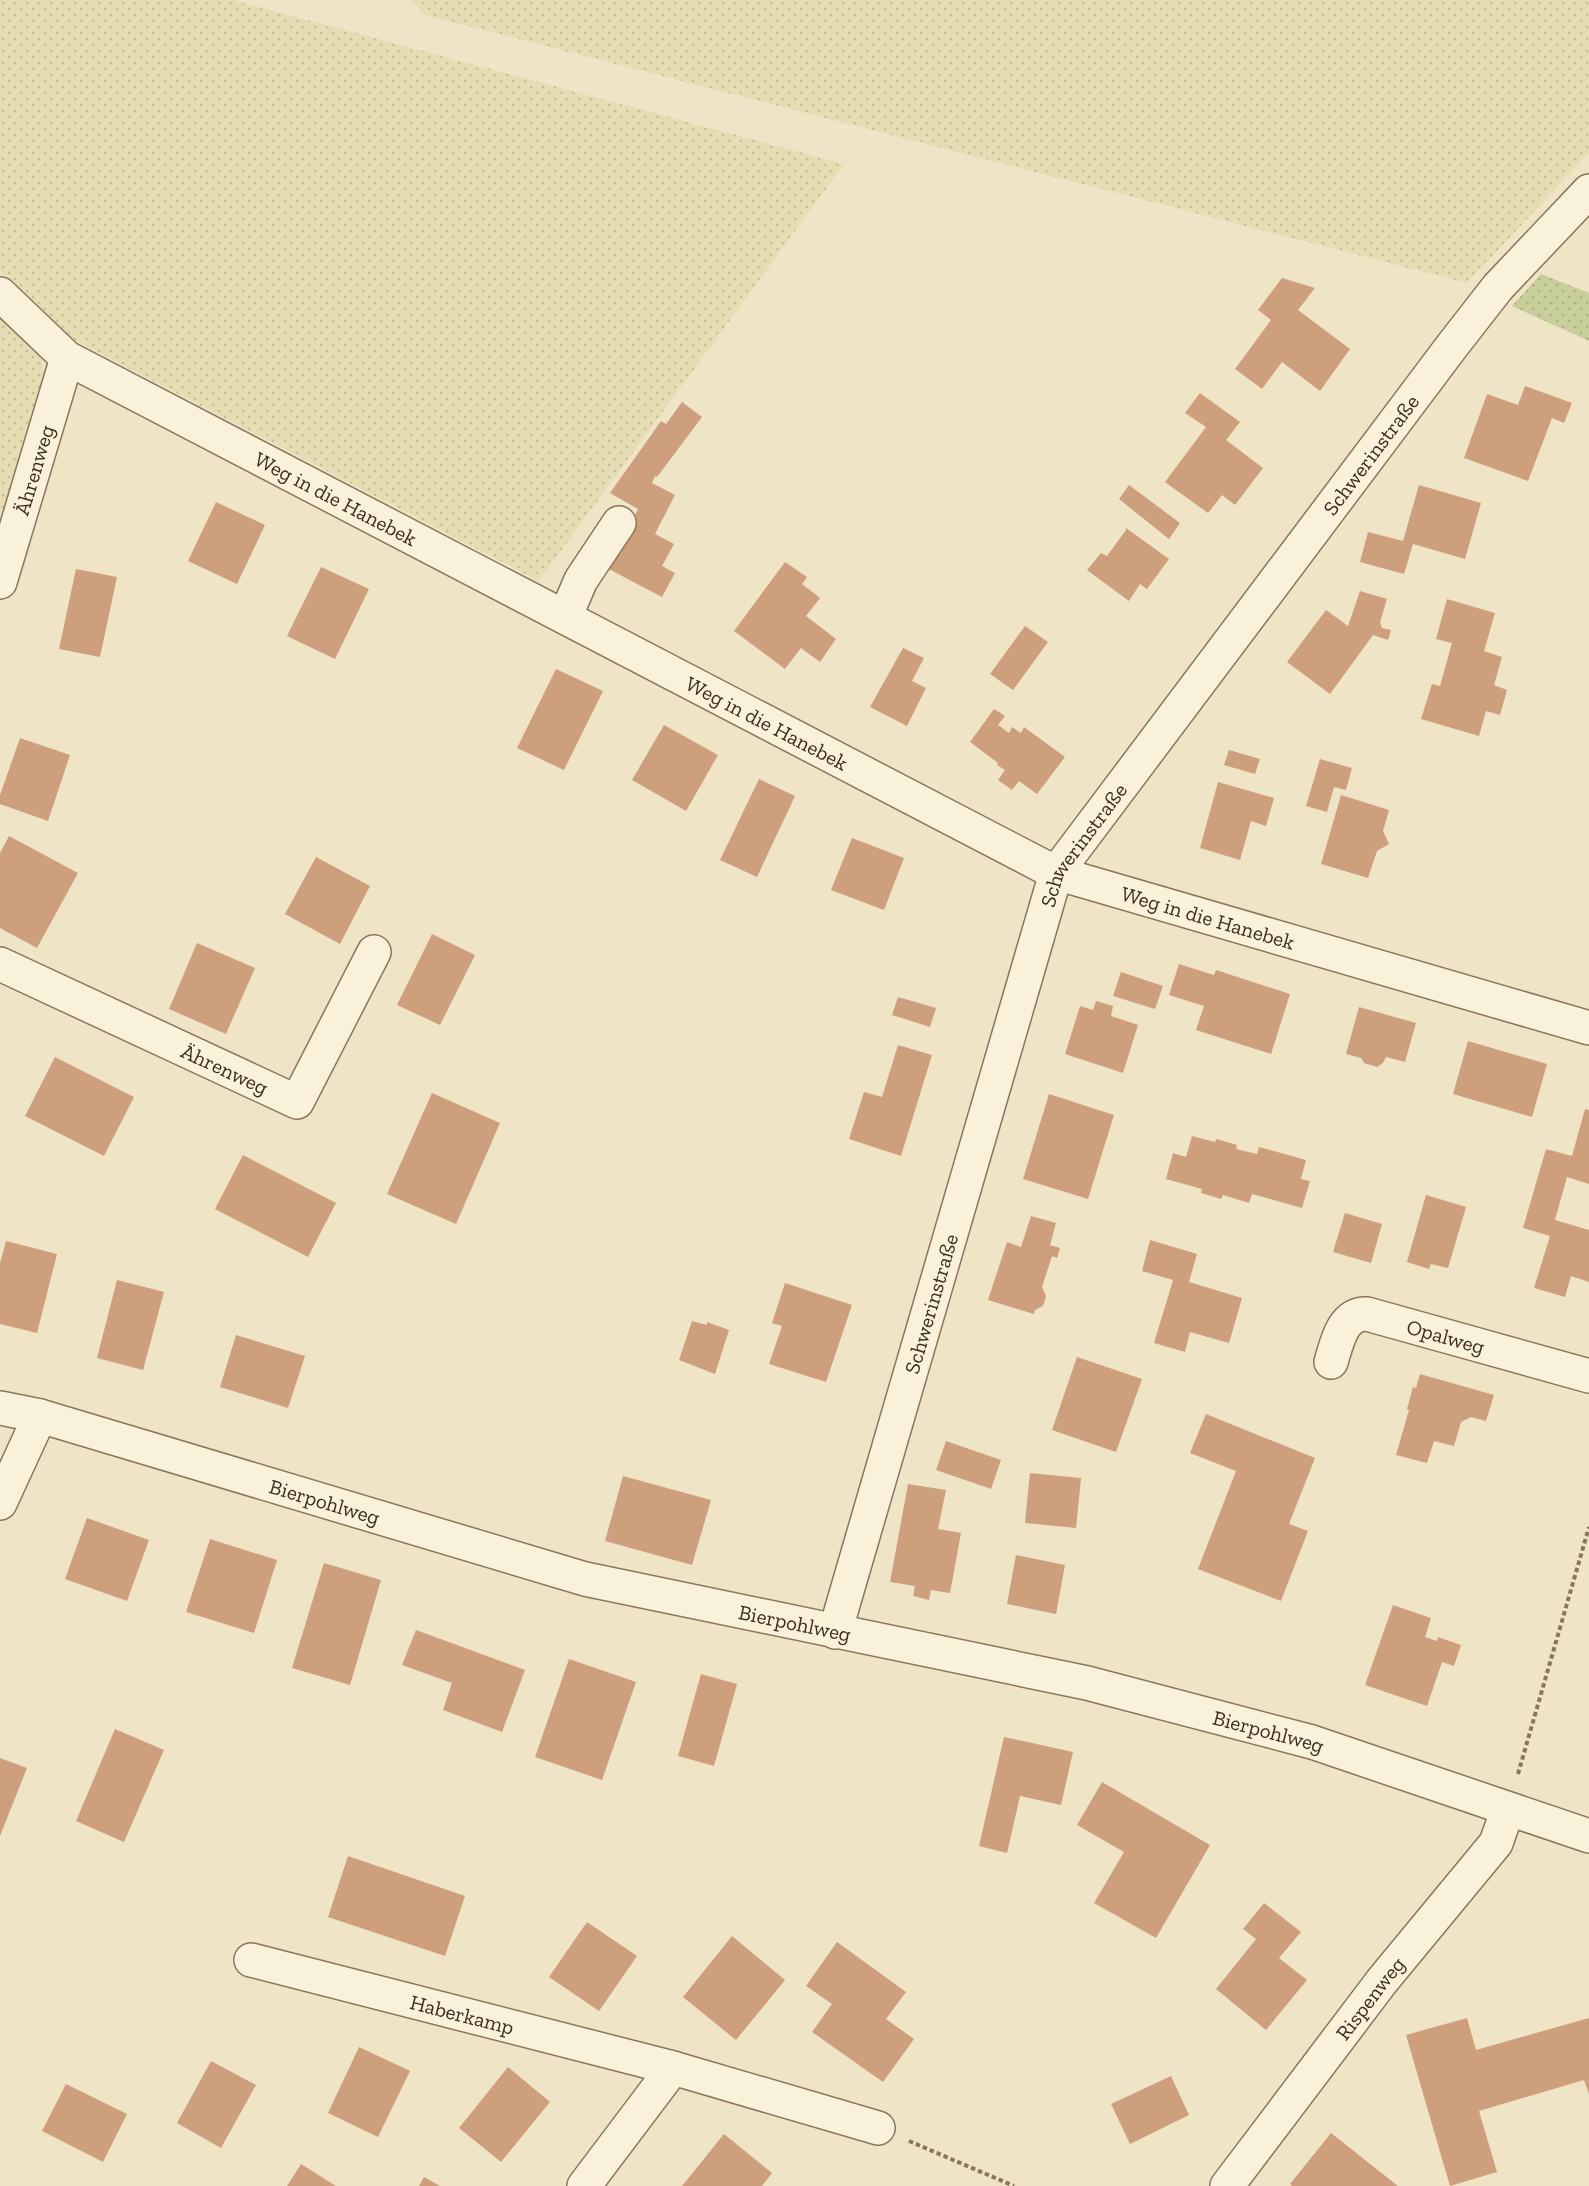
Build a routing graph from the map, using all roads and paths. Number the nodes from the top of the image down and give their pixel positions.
1 (1589, 190) edge
2 (0, 294) edge
3 (67, 358) junction
4 (619, 523) dead end
5 (0, 582) edge
6 (565, 617) junction
7 (1056, 873) junction
8 (374, 952) dead end
9 (0, 963) edge
10 (1589, 1028) edge
11 (1331, 1362) dead end
12 (1589, 1376) edge
13 (0, 1408) edge
14 (40, 1416) junction
15 (0, 1503) edge
16 (1589, 1527) edge
17 (835, 1632) junction
18 (1508, 1809) junction
19 (1589, 1836) edge
20 (251, 1960) dead end
21 (673, 2068) junction
22 (878, 2128) joint
23 (584, 2186) edge
24 (1014, 2186) edge
25 (1227, 2186) edge

1 - 7 street, Schwerinstraße
2 - 3 street, Weg in die Hanebek
3 - 5 street, Ährenweg
3 - 6 street, Weg in die Hanebek
4 - 6 street
6 - 7 street, Weg in die Hanebek
7 - 10 street, Weg in die Hanebek
7 - 17 street, Schwerinstraße
8 - 9 street, Ährenweg
11 - 12 street, Opalweg
13 - 14 street, Bierpohlweg
14 - 15 street
14 - 17 street, Bierpohlweg
16 - 18 path
17 - 18 street, Bierpohlweg
18 - 19 street, Bierpohlweg
18 - 25 street, Rispenweg
20 - 21 street, Haberkamp
21 - 22 street, Haberkamp
21 - 23 street
22 - 24 path

